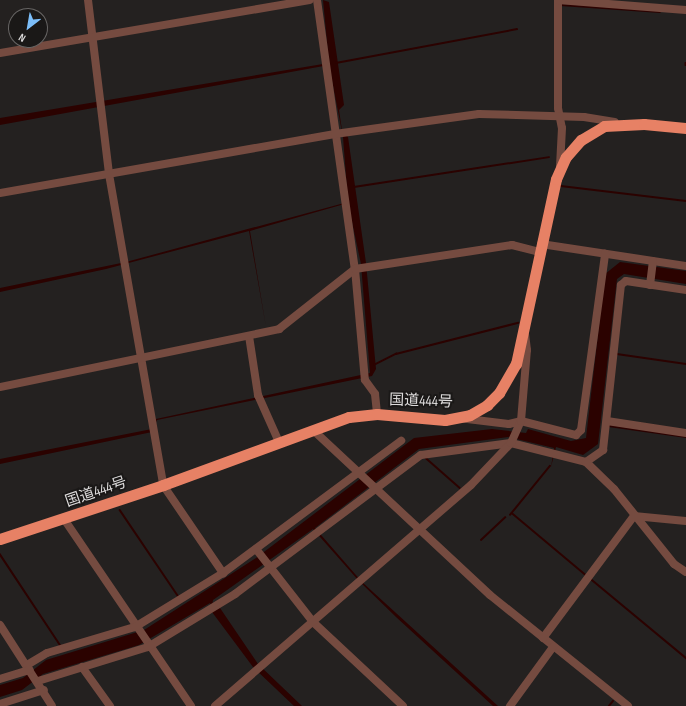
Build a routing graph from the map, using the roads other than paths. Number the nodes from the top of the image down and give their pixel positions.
1 (88, 0) edge
2 (310, 0) edge
3 (317, 0) edge
4 (558, 0) edge
5 (686, 10) edge
6 (93, 37) junction
7 (0, 53) edge
8 (560, 117) junction
9 (620, 123) junction
10 (686, 128) edge
11 (340, 133) junction
12 (559, 169) junction
13 (109, 174) junction
14 (0, 193) edge
15 (541, 248) junction
16 (605, 254) junction
17 (653, 261) junction
18 (686, 266) edge
19 (360, 268) junction
20 (650, 285) junction
21 (686, 290) edge
22 (525, 332) junction
23 (249, 336) junction
24 (142, 358) junction
25 (0, 387) edge
26 (377, 414) junction
27 (459, 418) junction
28 (520, 424) junction
29 (606, 424) junction
30 (313, 430) junction
31 (686, 433) edge
32 (401, 441) dead end
33 (280, 442) junction
34 (510, 443) junction
35 (586, 462) junction
36 (360, 473) junction
37 (163, 485) junction
38 (375, 487) junction
39 (634, 516) junction
40 (64, 519) junction
41 (686, 521) edge
42 (419, 529) junction
43 (0, 539) edge
44 (257, 552) junction
45 (268, 566) junction
46 (686, 572) edge
47 (223, 573) junction
48 (313, 622) junction
49 (0, 625) edge
50 (137, 629) junction
51 (542, 638) junction
52 (147, 645) junction
53 (554, 647) junction
54 (28, 667) junction
55 (82, 668) junction
56 (0, 680) edge
57 (38, 680) junction
58 (44, 690) junction
59 (0, 704) edge
60 (52, 706) edge
61 (110, 706) edge
62 (191, 706) edge
63 (215, 706) edge
64 (403, 706) edge
65 (510, 706) edge
66 (628, 706) edge

1 - 6 street
2 - 6 street
3 - 11 street
4 - 5 street
4 - 8 street
6 - 7 street
6 - 13 street
8 - 9 street
8 - 11 street
8 - 12 street
9 - 10 highway, 国道444号
9 - 12 highway, 国道444号
11 - 13 street
11 - 19 street
12 - 15 highway, 国道444号
13 - 14 street
13 - 24 street
15 - 16 street
15 - 19 street
15 - 22 highway, 国道444号
16 - 17 street
16 - 28 street
17 - 18 street
17 - 20 street
19 - 23 street
19 - 26 street
20 - 21 street
20 - 29 street
22 - 27 highway, 国道444号
22 - 28 street
23 - 24 street
23 - 33 street
24 - 25 street
24 - 37 street
26 - 27 highway, 国道444号
26 - 30 highway, 国道444号
27 - 28 street
28 - 34 street
29 - 31 street
29 - 35 street
30 - 33 highway, 国道444号
30 - 36 street
32 - 36 street
33 - 37 highway, 国道444号
34 - 35 street
34 - 38 street
34 - 42 street
35 - 39 street
36 - 38 street
36 - 44 street
37 - 40 highway, 国道444号
37 - 47 street
38 - 42 street
38 - 45 street
39 - 41 street
39 - 46 street
39 - 51 street
40 - 43 highway, 国道444号
40 - 50 street
42 - 48 street
42 - 51 street
44 - 45 street
44 - 47 street
45 - 48 street
45 - 52 street
47 - 50 street
48 - 63 street
48 - 64 street
49 - 54 street
50 - 52 street
50 - 54 street
51 - 53 street
52 - 55 street
52 - 62 street
53 - 65 street
53 - 66 street
54 - 56 street
54 - 57 street
55 - 57 street
55 - 61 street
57 - 58 street
58 - 59 street
58 - 60 street

